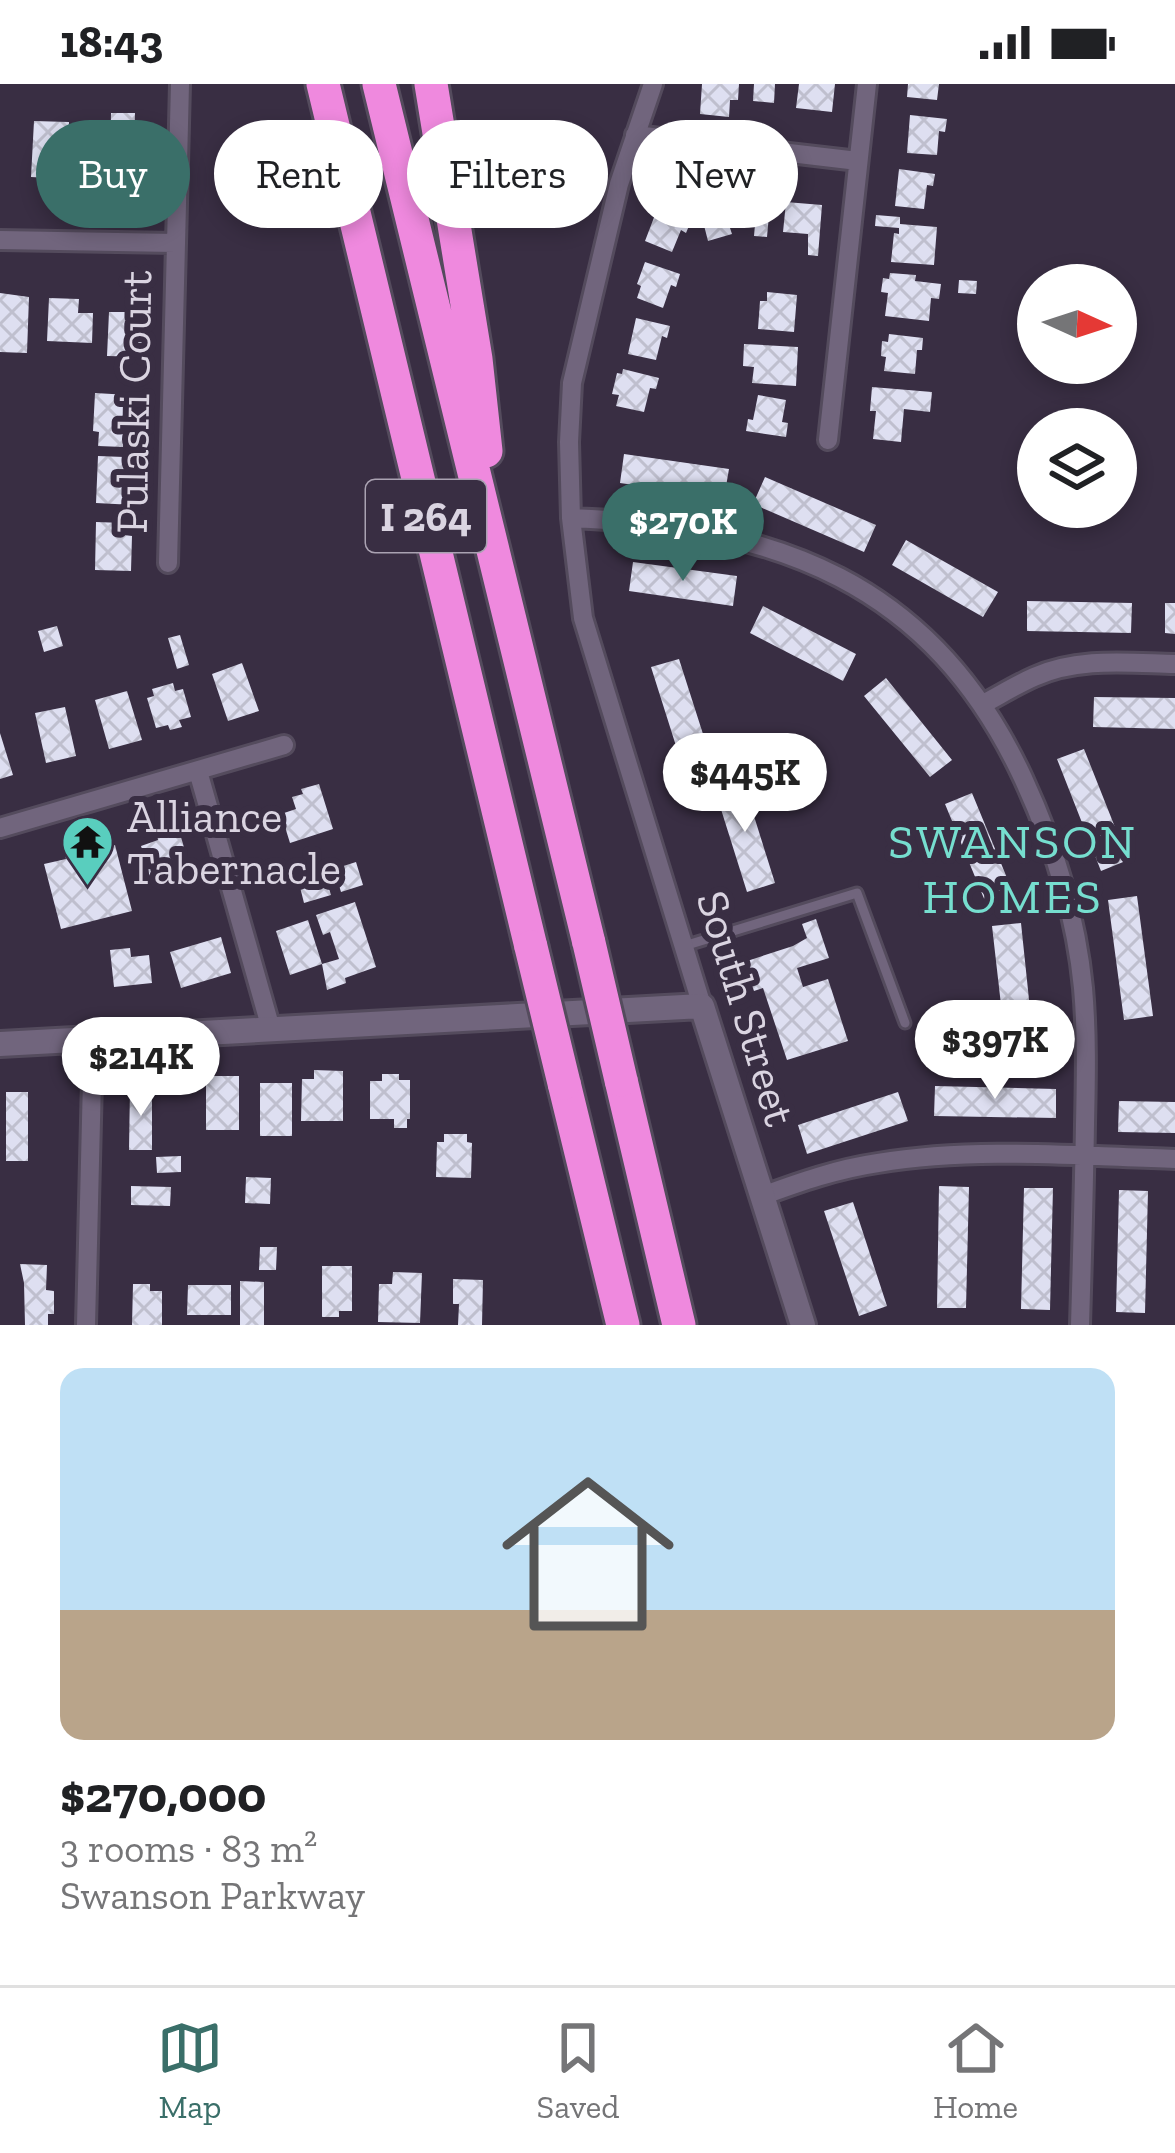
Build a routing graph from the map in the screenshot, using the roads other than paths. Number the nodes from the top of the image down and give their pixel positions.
1 (180, 84) edge
2 (323, 84) edge
3 (379, 84) edge
4 (431, 84) edge
5 (652, 84) edge
6 (867, 84) edge
7 (640, 120) edge
8 (632, 145) edge
9 (798, 153) edge
10 (858, 160) junction
11 (0, 241) edge
12 (175, 243) junction
13 (828, 440) dead end
14 (571, 518) junction
15 (168, 563) dead end
16 (500, 584) junction
17 (1175, 664) edge
18 (983, 704) junction
19 (284, 746) dead end
20 (198, 770) junction
21 (0, 828) edge
22 (683, 946) junction
23 (702, 1006) junction
24 (905, 1023) dead end
25 (271, 1029) junction
26 (93, 1039) junction
27 (0, 1044) edge
28 (1084, 1156) junction
29 (1175, 1159) edge
30 (762, 1196) junction
31 (86, 1325) edge
32 (623, 1325) edge
33 (680, 1325) edge
34 (803, 1325) edge
35 (1080, 1325) edge

1 - 12 street, Pulaski Court
2 - 32 highway, I 264, bridge
3 - 16 highway, I 264
4 - 16 highway
5 - 7 street, South Street
6 - 10 street
8 - 14 street, South Street
9 - 10 street
10 - 13 street
11 - 12 street
12 - 15 street, Pulaski Court
14 - 18 street
14 - 22 street, South Street
16 - 33 highway, I 264, bridge
17 - 18 street
18 - 28 street
19 - 20 street
20 - 21 street
20 - 25 street
22 - 23 street, South Street
22 - 24 lane
23 - 25 street
23 - 30 street, South Street
25 - 26 street
26 - 27 street
26 - 31 street
28 - 29 street
28 - 30 street
28 - 35 street
30 - 34 street, South Street

